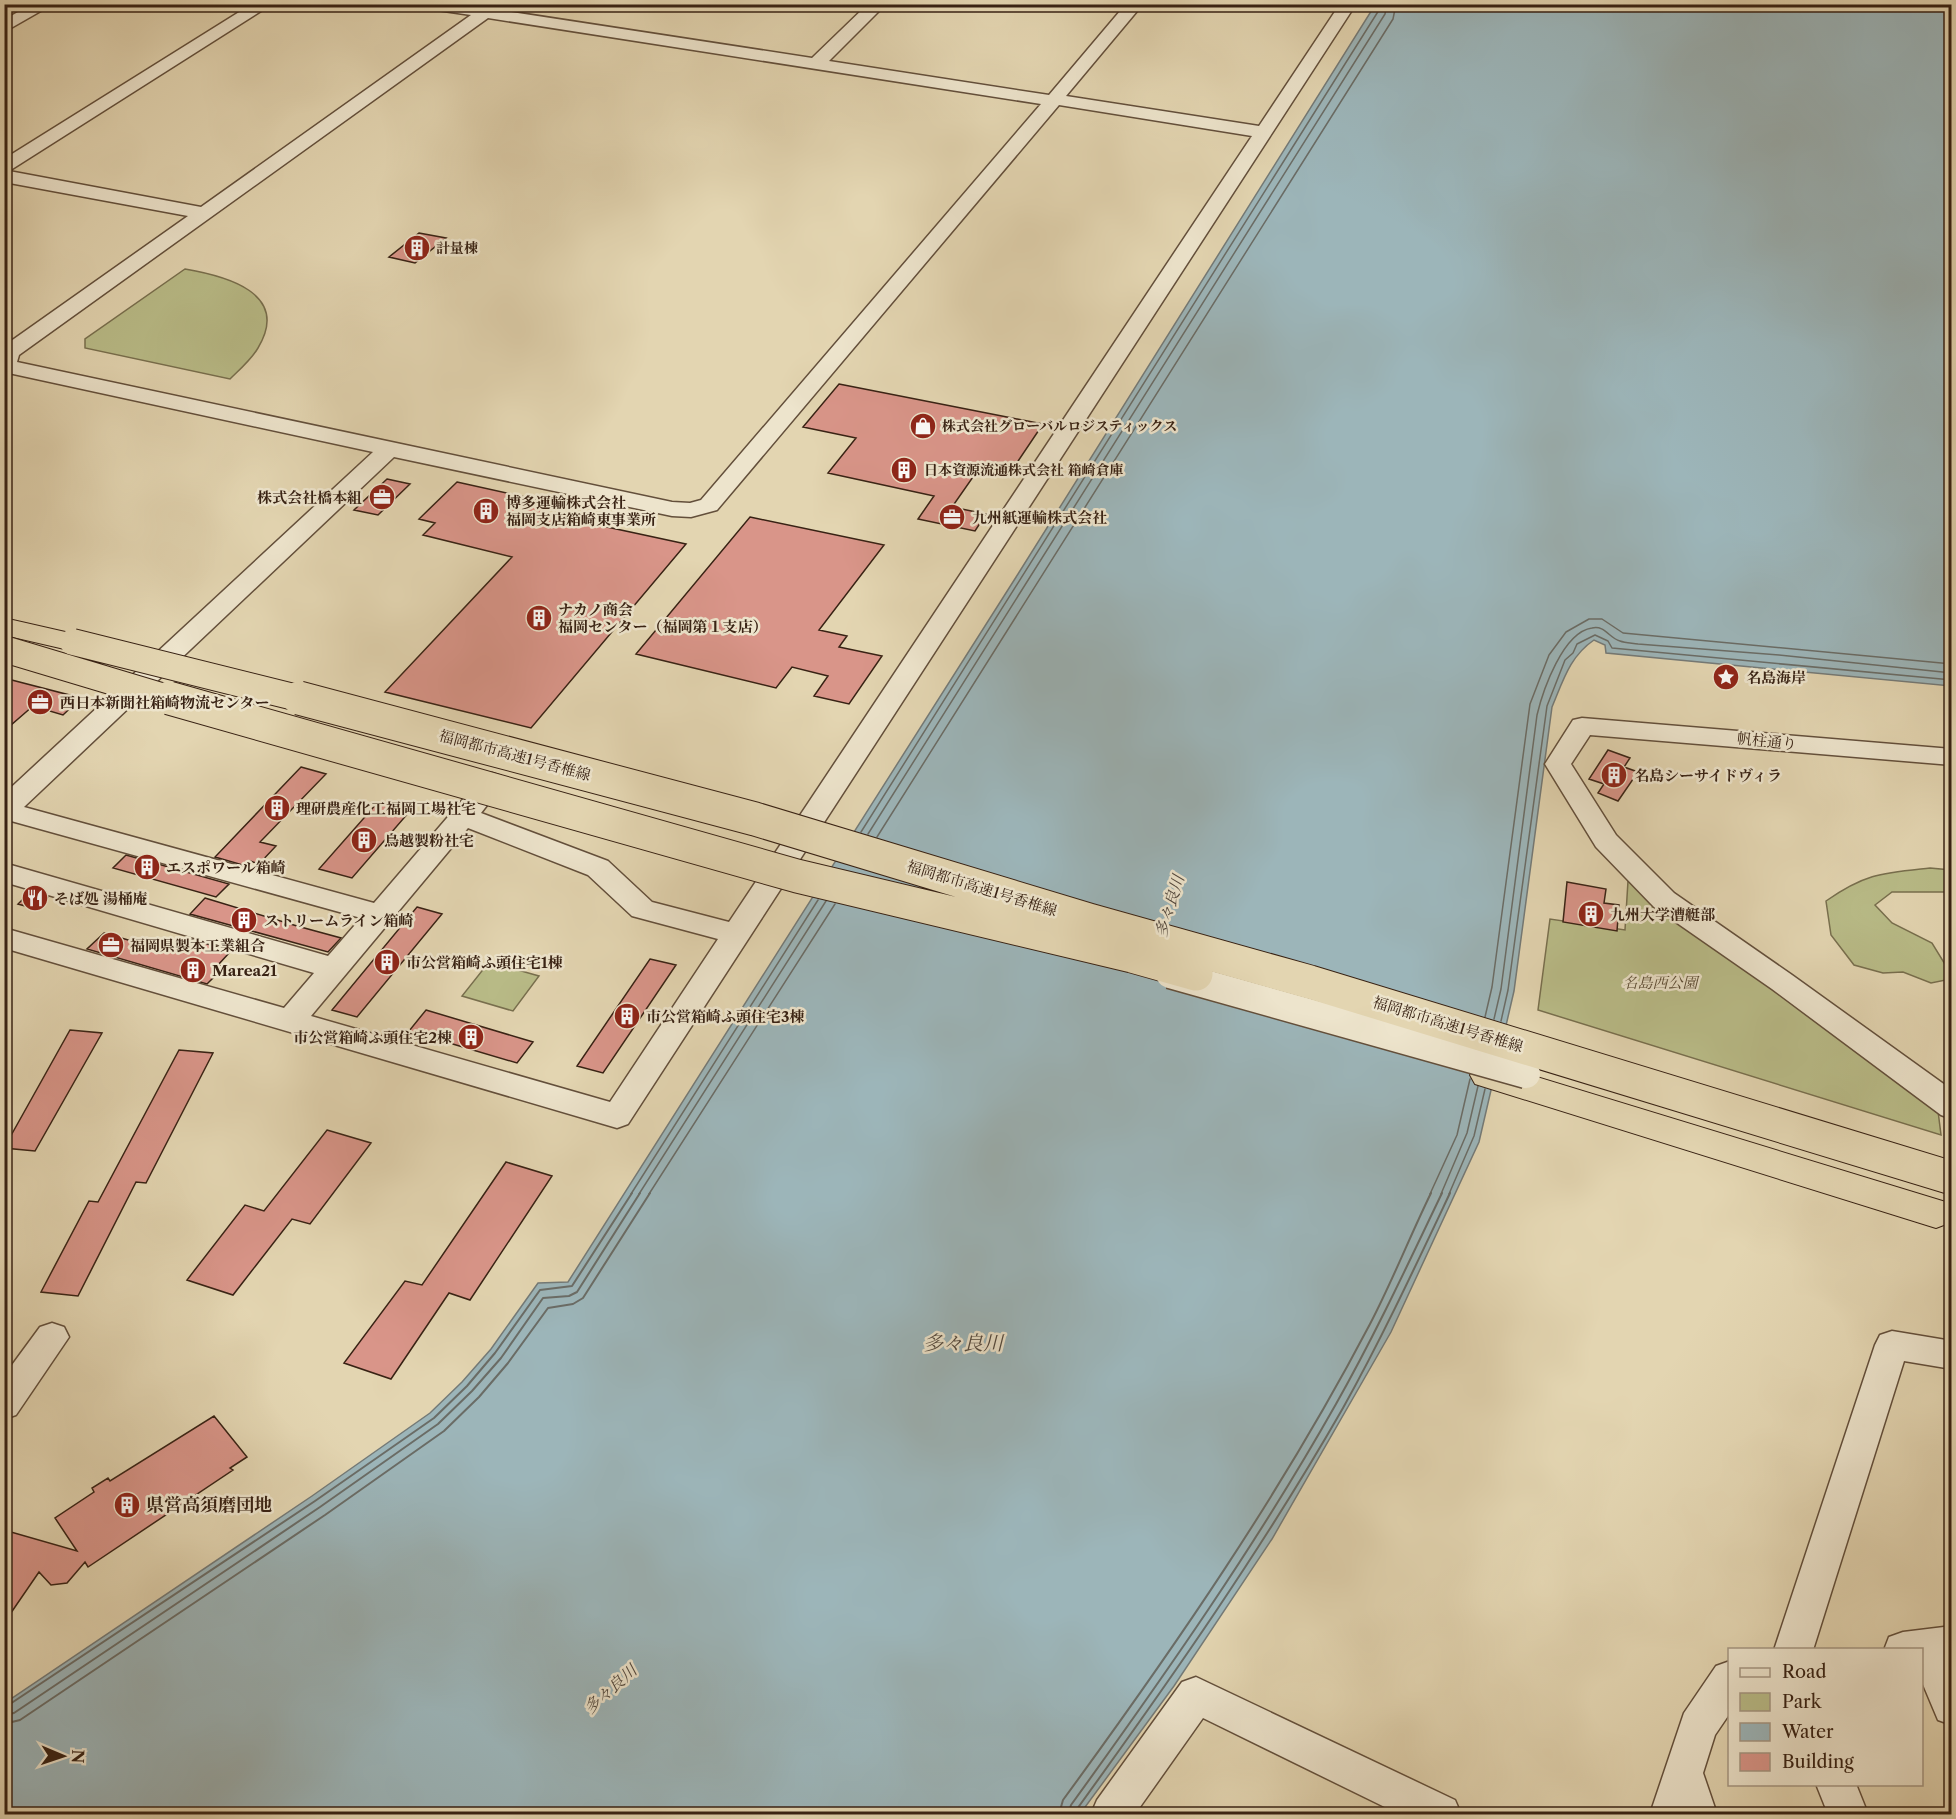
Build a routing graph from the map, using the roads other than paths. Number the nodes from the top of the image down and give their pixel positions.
1 (45, 4) edge
2 (264, 4) edge
3 (430, 4) edge
4 (878, 4) edge
5 (1135, 4) edge
6 (1348, 4) edge
7 (491, 9) edge
8 (4, 27) edge
9 (816, 64) junction
10 (1052, 101) junction
11 (1263, 132) junction
12 (4, 167) edge
13 (4, 176) edge
14 (204, 213) junction
15 (389, 449) junction
16 (4, 621) edge
17 (4, 626) edge
18 (73, 642) junction
19 (4, 644) edge
20 (4, 650) edge
21 (4, 663) edge
22 (147, 676) junction
23 (249, 722) junction
24 (1952, 757) edge
25 (492, 782) junction
26 (4, 810) edge
27 (463, 816) junction
28 (763, 838) junction
29 (4, 872) edge
30 (797, 876) junction
31 (380, 914) junction
32 (736, 934) junction
33 (4, 938) edge
34 (334, 968) junction
35 (290, 1021) junction
36 (1529, 1063) junction
37 (1952, 1107) edge
38 (1910, 1157) joint
39 (1952, 1171) edge
40 (1952, 1178) edge
41 (1946, 1208) edge
42 (52, 1337) dead end
43 (1952, 1355) edge
44 (4, 1404) edge
45 (1927, 1647) edge
46 (1794, 1648) edge
47 (1728, 1682) edge
48 (1952, 1707) edge
49 (1683, 1772) junction
50 (1836, 1786) edge
51 (1111, 1815) edge
52 (1441, 1815) edge
53 (1670, 1815) edge
54 (1698, 1815) edge
55 (1848, 1815) edge

1 - 8 street
2 - 12 street
3 - 7 street
4 - 9 street
5 - 10 street
6 - 11 street
7 - 9 street
7 - 14 street
9 - 10 street
10 - 11 street
10 - 15 street
11 - 32 street
13 - 14 street
14 - 15 street
15 - 22 street
16 - 22 street
17 - 18 highway, 福岡都市高速1号香椎線
18 - 19 highway
18 - 28 highway, 福岡都市高速1号香椎線, bridge
20 - 22 street
20 - 23 highway, 福岡都市高速1号香椎線, bridge
21 - 23 highway, bridge
22 - 25 street
22 - 26 street
22 - 28 street
23 - 30 highway, 福岡都市高速1号香椎線, bridge
24 - 37 street, 帆柱通り
25 - 27 street
25 - 28 street
26 - 31 street
27 - 31 street
27 - 32 street
28 - 36 street, bridge
28 - 36 highway, bridge
28 - 40 highway, 福岡都市高速1号香椎線, bridge
29 - 34 street
30 - 36 highway, bridge
30 - 41 highway, 福岡都市高速1号香椎線, bridge
31 - 34 street
32 - 35 street
33 - 35 street
34 - 35 street
36 - 38 highway
36 - 41 highway
38 - 39 street
42 - 44 street
43 - 46 street
45 - 48 street
47 - 49 street
49 - 53 street
49 - 54 street
50 - 55 street
51 - 52 street

